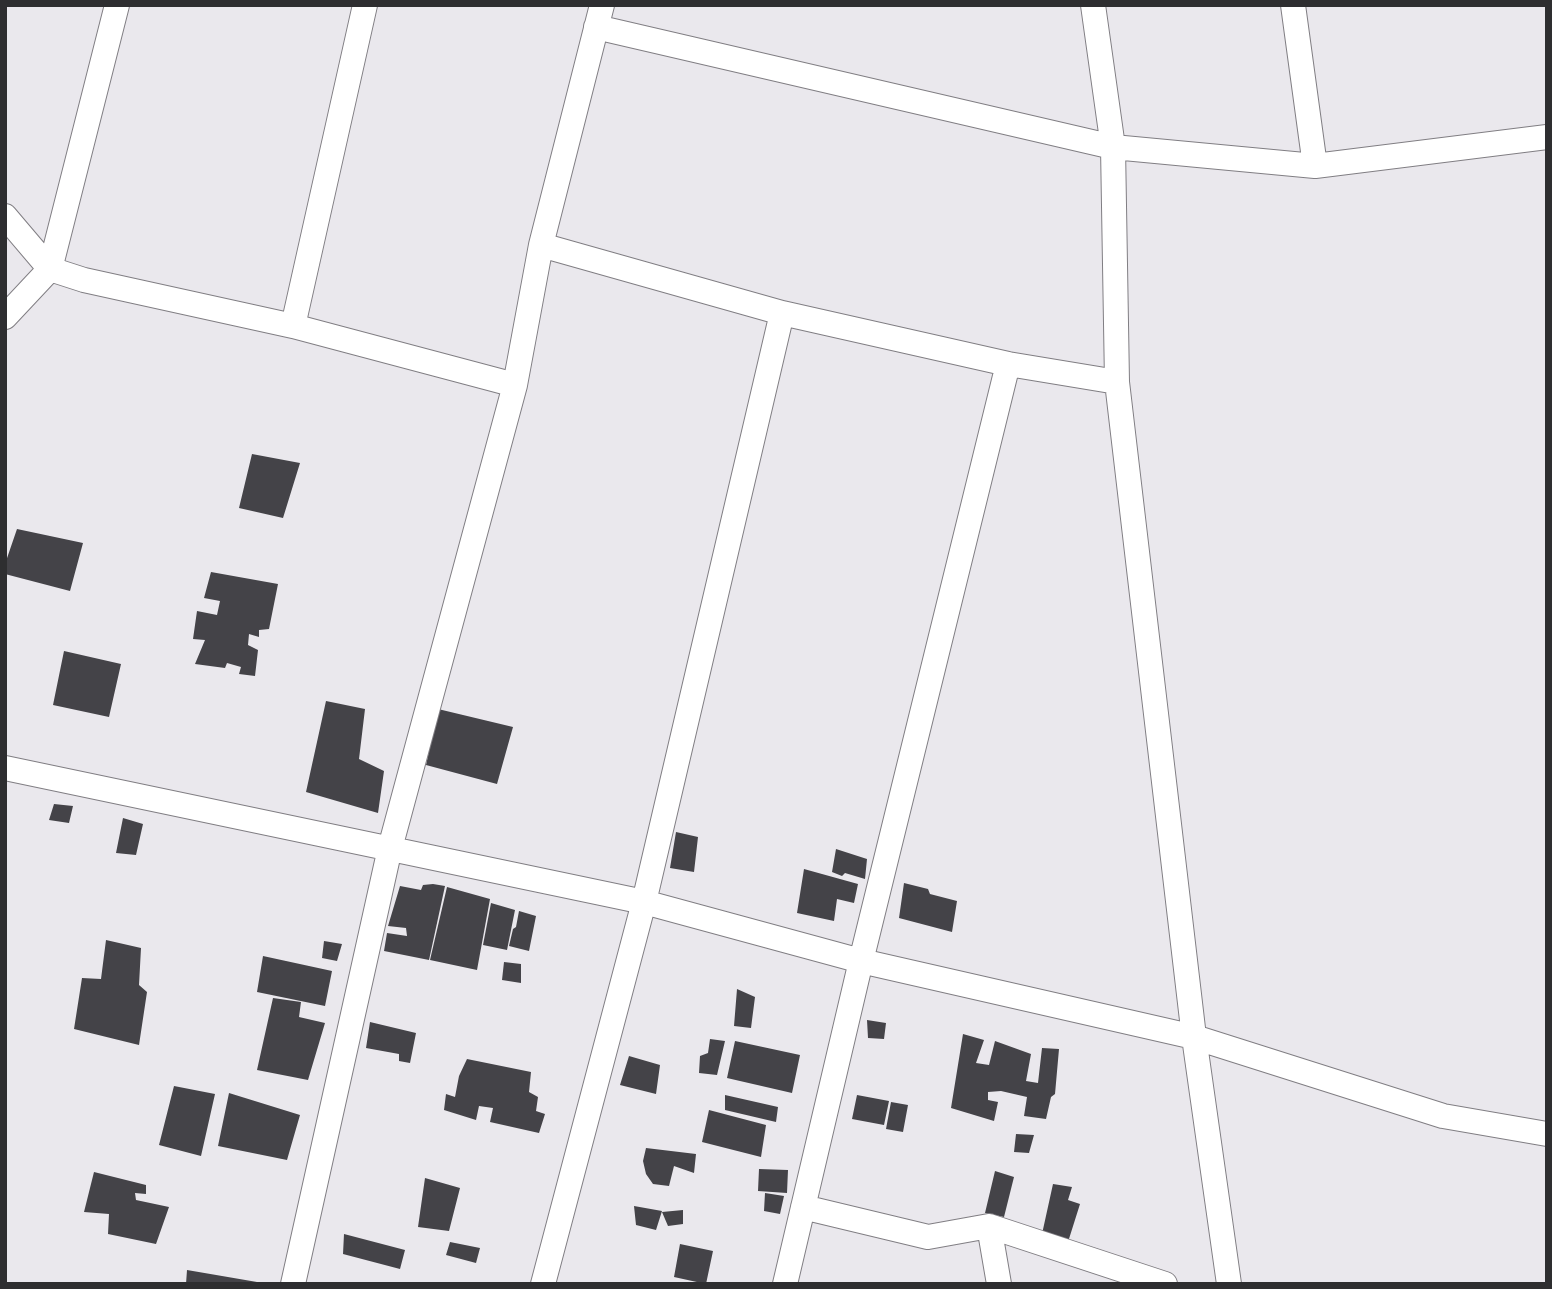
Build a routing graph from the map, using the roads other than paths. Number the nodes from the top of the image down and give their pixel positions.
1 (117, 5) edge
2 (365, 5) edge
3 (1093, 5) edge
4 (1293, 5) edge
5 (599, 16) edge
6 (1547, 136) edge
7 (1113, 147) junction
8 (1315, 166) junction
9 (5, 216) edge
10 (541, 245) junction
11 (50, 269) junction
12 (782, 313) junction
13 (5, 317) edge
14 (292, 326) junction
15 (1008, 364) junction
16 (1117, 382) junction
17 (515, 385) junction
18 (5, 768) edge
19 (390, 848) junction
20 (644, 902) junction
21 (861, 961) junction
22 (1194, 1037) junction
23 (1547, 1134) edge
24 (803, 1208) junction
25 (989, 1226) junction
26 (293, 1284) edge
27 (543, 1284) edge
28 (785, 1284) edge
29 (999, 1284) edge
30 (1165, 1284) edge
31 (1229, 1284) edge

1 - 11 street
2 - 14 street
3 - 7 street
4 - 8 street
5 - 7 street
5 - 10 street
6 - 8 street
7 - 8 street
7 - 16 street
9 - 11 street
10 - 12 street
10 - 17 street
11 - 13 street
11 - 14 street
12 - 15 street
12 - 20 street
14 - 17 street
15 - 16 street
15 - 21 street
16 - 22 street
17 - 19 street
18 - 19 street
19 - 20 street
19 - 26 street
20 - 21 street
20 - 27 street
21 - 22 street
21 - 24 street
22 - 23 street
22 - 31 street
24 - 25 street
24 - 28 street
25 - 29 street
25 - 30 street

